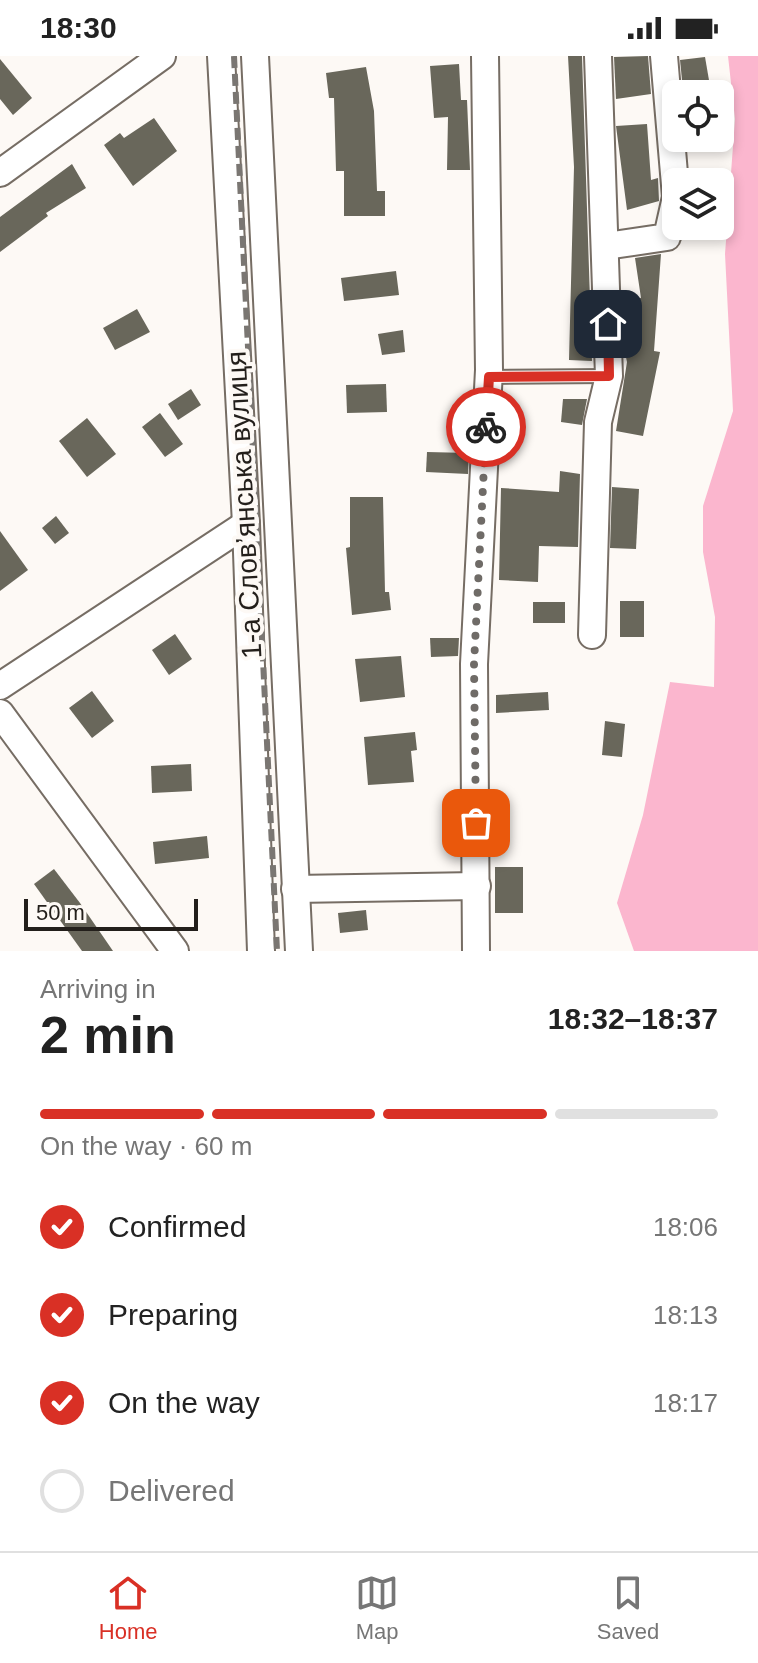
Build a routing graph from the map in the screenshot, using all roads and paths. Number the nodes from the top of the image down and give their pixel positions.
1 (162, 56) edge
2 (221, 56) edge
3 (255, 56) edge
4 (485, 56) edge
5 (598, 56) edge
6 (664, 56) edge
7 (0, 173) edge
8 (606, 246) junction
9 (609, 376) junction
10 (489, 377) junction
11 (246, 524) junction
12 (592, 635) dead end
13 (0, 686) edge
14 (0, 713) edge
15 (477, 886) junction
16 (295, 889) junction
17 (175, 951) edge
18 (261, 951) edge
19 (299, 951) edge
20 (476, 951) edge

1 - 7 street
2 - 11 street
3 - 16 street, 1-а Слов’янська вулиця
4 - 10 street
5 - 8 street
6 - 8 street
8 - 9 street
9 - 10 lane
9 - 12 street
10 - 15 street
11 - 13 street
11 - 18 street
14 - 17 street
15 - 16 street
15 - 20 street
16 - 19 street, 1-а Слов’янська вулиця

